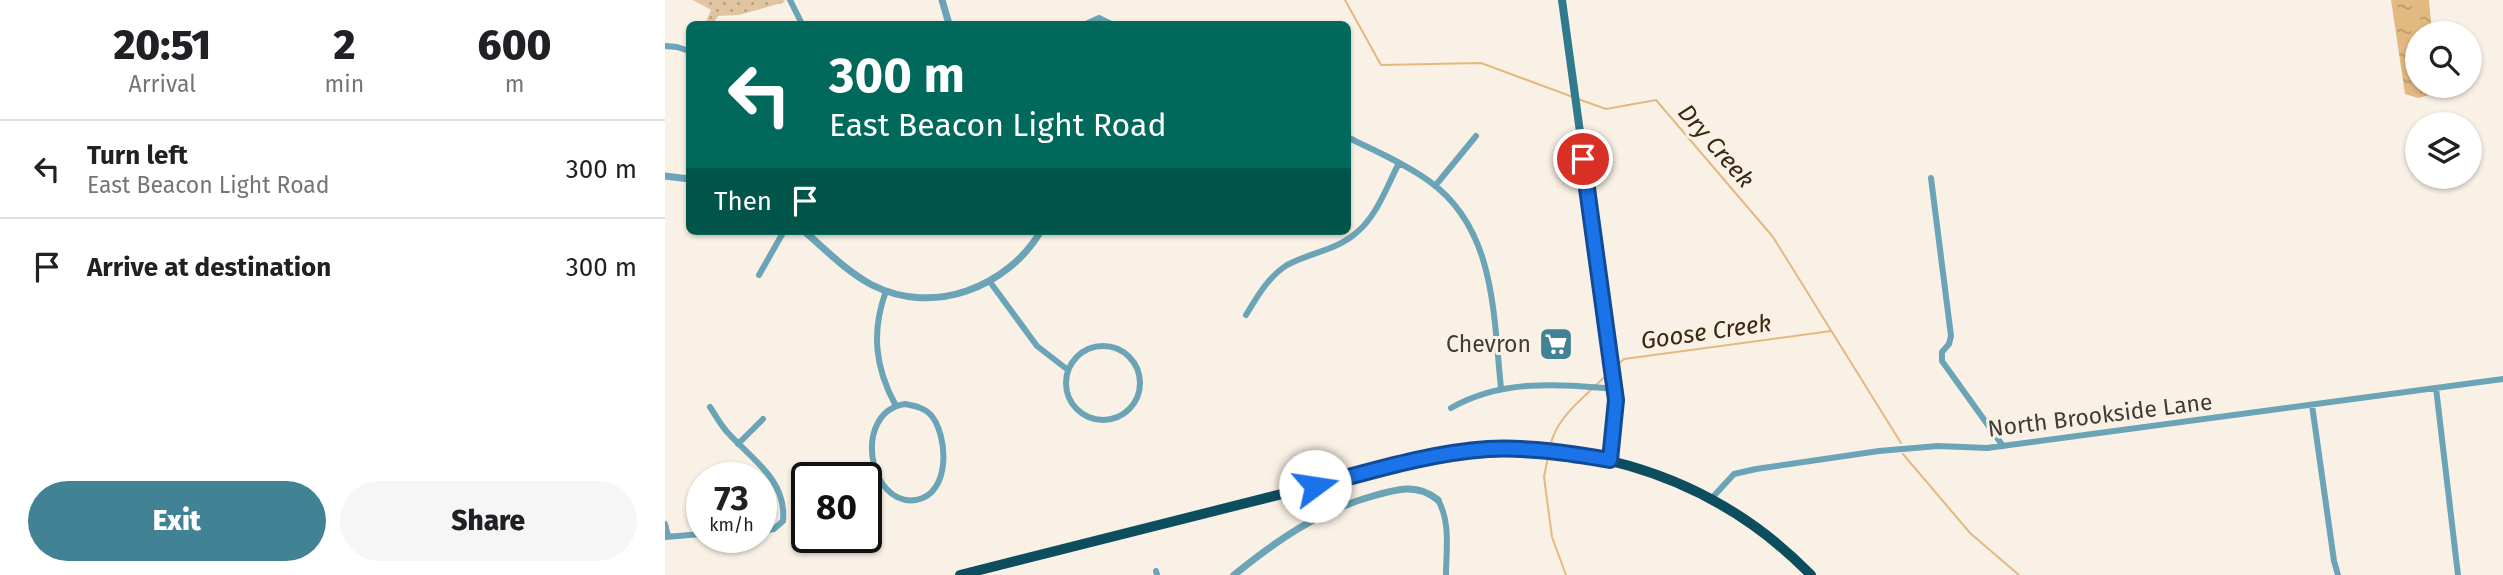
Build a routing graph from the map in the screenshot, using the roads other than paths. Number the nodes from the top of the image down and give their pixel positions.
1 (790, 0) edge
2 (942, 0) edge
3 (1562, 0) edge
4 (800, 21) edge
5 (948, 21) edge
6 (665, 47) edge
7 (686, 50) edge
8 (1476, 135) dead end
9 (1351, 139) edge
10 (1399, 163) junction
11 (665, 176) edge
12 (1931, 178) dead end
13 (686, 179) edge
14 (1435, 186) junction
15 (782, 235) edge
16 (809, 235) edge
17 (1038, 235) edge
18 (759, 275) dead end
19 (990, 282) junction
20 (886, 291) junction
21 (1246, 315) dead end
22 (1068, 370) junction
23 (2503, 379) edge
24 (1501, 388) junction
25 (2436, 388) junction
26 (1615, 389) junction
27 (2312, 405) junction
28 (896, 406) junction
29 (710, 407) dead end
30 (1451, 408) dead end
31 (763, 419) dead end
32 (739, 444) junction
33 (2003, 446) junction
34 (1610, 460) junction
35 (759, 462) edge
36 (777, 492) edge
37 (1711, 499) junction
38 (1439, 500) joint
39 (665, 524) edge
40 (777, 527) edge
41 (686, 535) edge
42 (667, 537) edge
43 (960, 575) edge
44 (1234, 575) edge
45 (1446, 575) edge
46 (1811, 575) edge
47 (2338, 575) edge
48 (2458, 575) edge

1 - 4 street
2 - 5 street
3 - 26 main road
6 - 7 street
8 - 14 street
9 - 10 street
10 - 14 street
10 - 21 street
11 - 13 street
12 - 33 street
14 - 24 street
15 - 18 street
16 - 20 street
17 - 19 street
19 - 20 street
19 - 22 street
20 - 28 street
22 - 22 street
23 - 25 street, North Brookside Lane
24 - 26 street
24 - 30 street
25 - 27 street, North Brookside Lane
25 - 48 street
26 - 34 main road
27 - 33 street, North Brookside Lane
27 - 47 street
28 - 28 street
29 - 32 street
31 - 32 street
32 - 35 street
33 - 37 street, North Brookside Lane
34 - 37 highway
34 - 43 highway
36 - 40 street
37 - 46 highway
38 - 44 street
38 - 45 street
39 - 42 street
41 - 42 street

